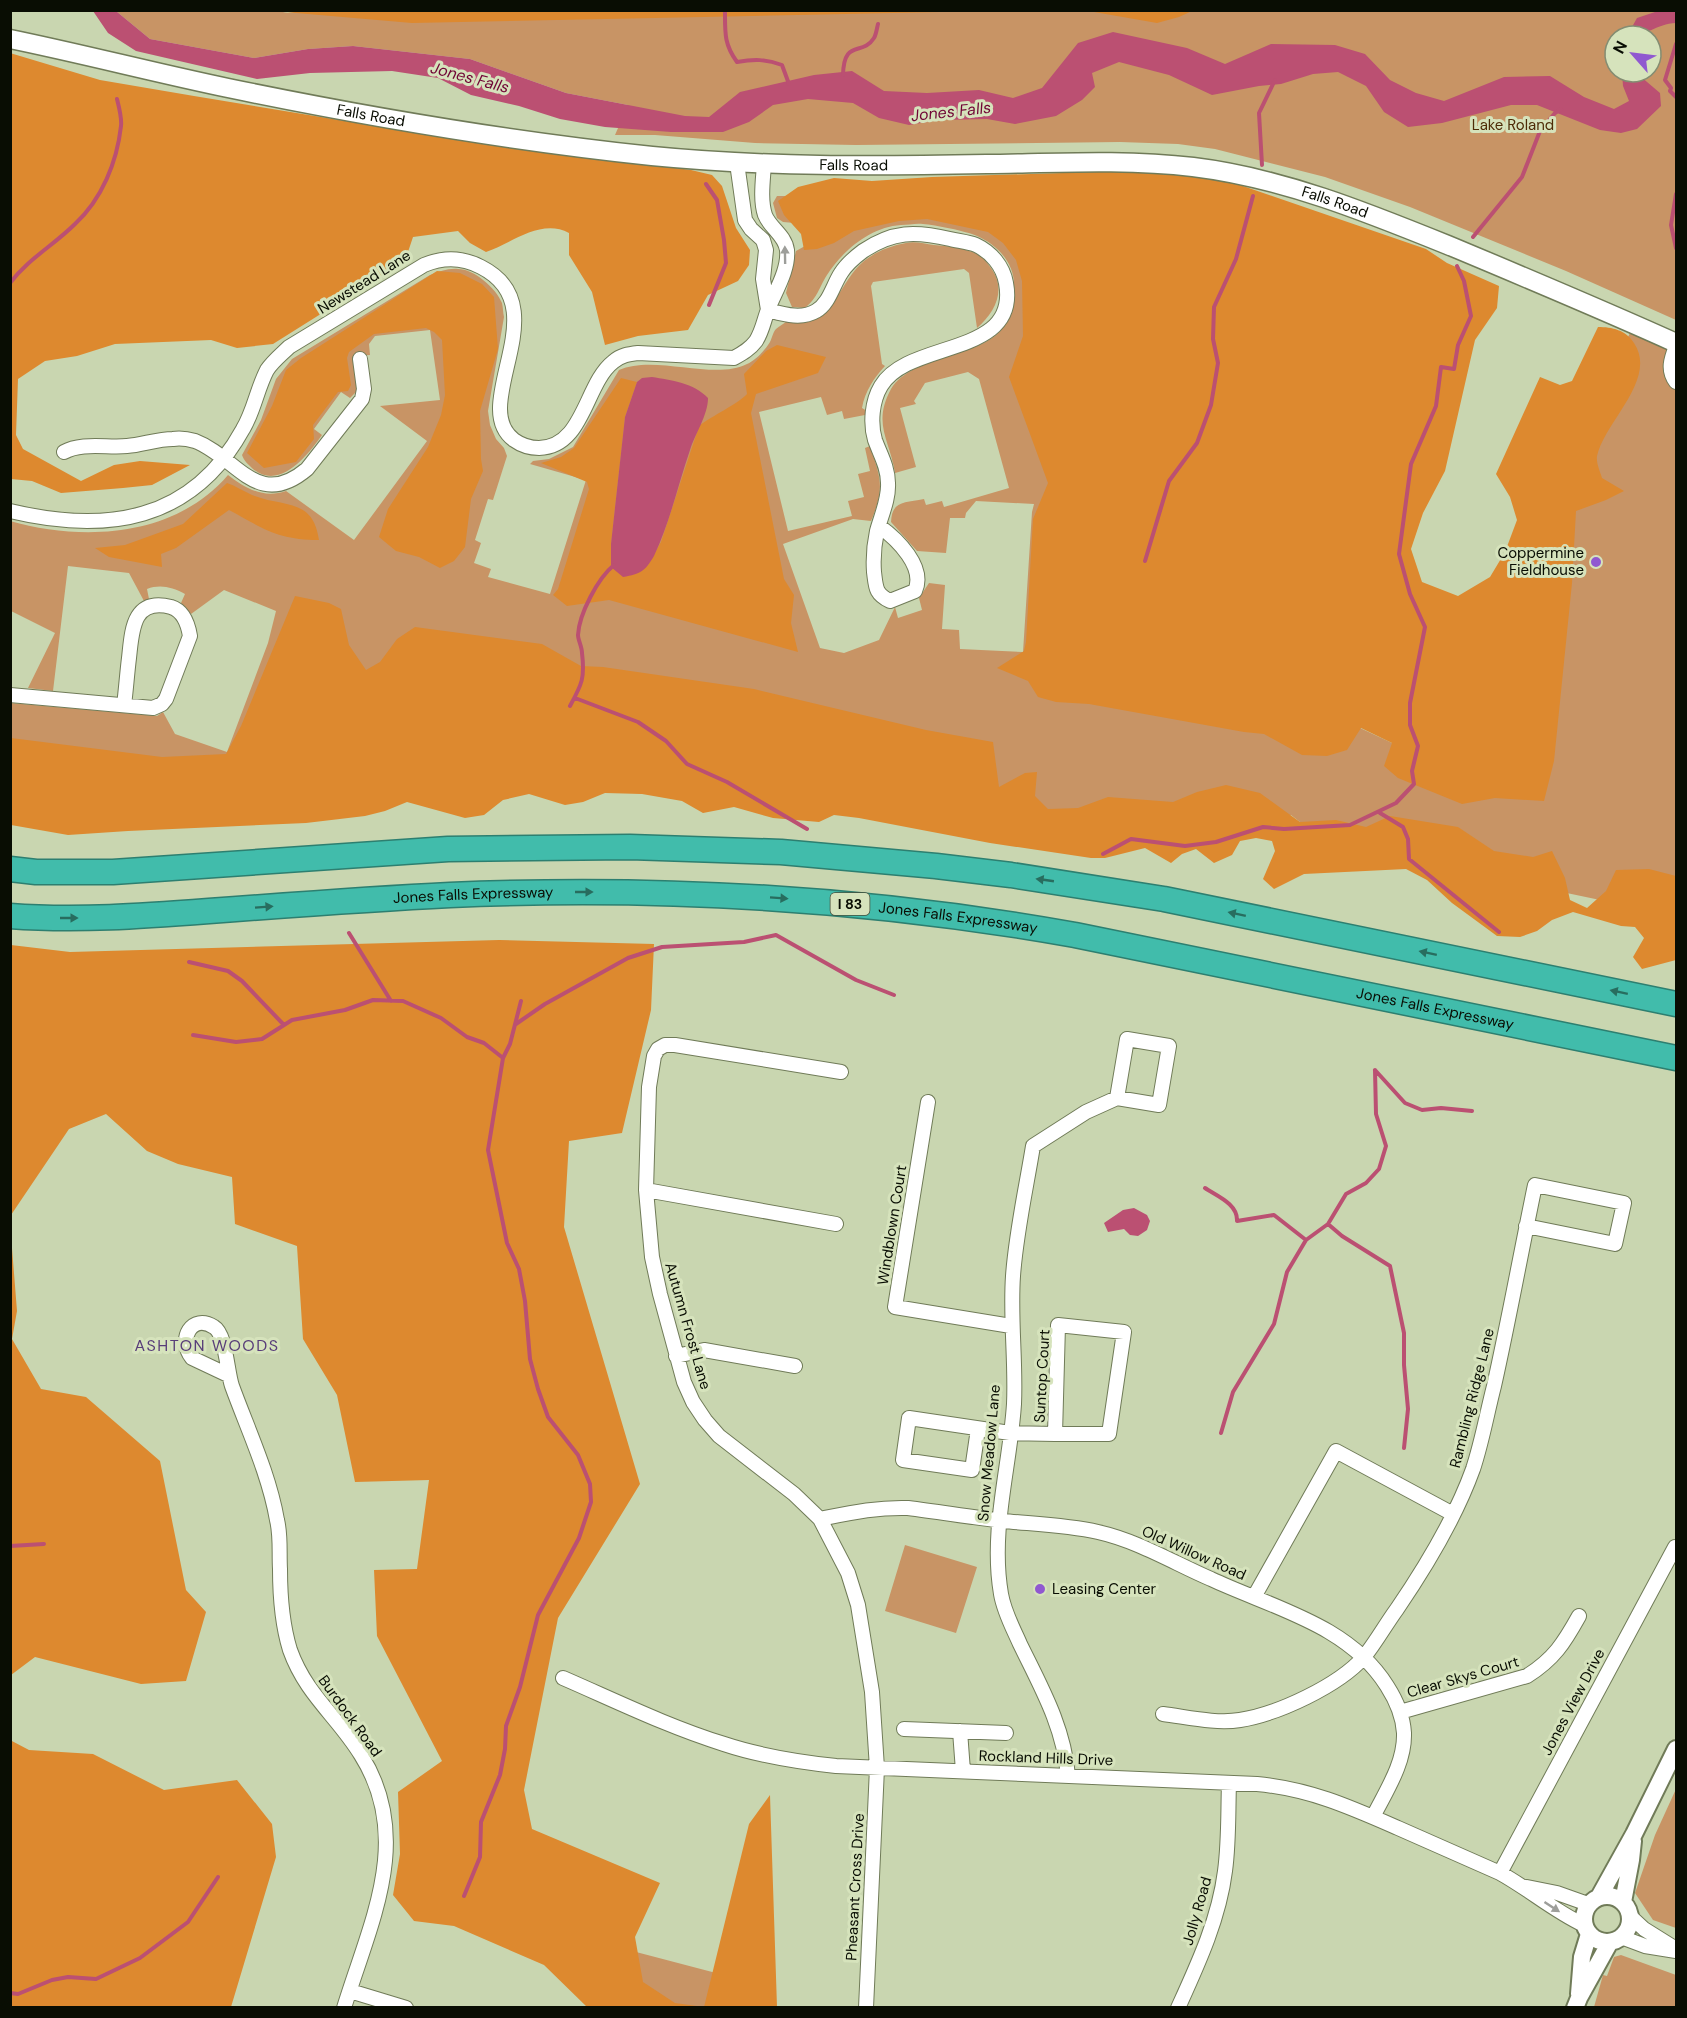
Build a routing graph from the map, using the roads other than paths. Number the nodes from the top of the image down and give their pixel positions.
1 (10, 39) edge
2 (737, 163) junction
3 (764, 164) junction
4 (768, 310) junction
5 (1677, 344) edge
6 (360, 359) dead end
7 (1677, 382) edge
8 (64, 452) dead end
9 (224, 460) junction
10 (10, 511) edge
11 (879, 526) junction
12 (10, 695) edge
13 (124, 705) junction
14 (10, 869) edge
15 (10, 916) edge
16 (1677, 1004) edge
17 (1677, 1058) edge
18 (841, 1072) dead end
19 (1117, 1098) junction
20 (928, 1102) dead end
21 (646, 1190) junction
22 (836, 1224) dead end
23 (1526, 1226) junction
24 (1011, 1326) junction
25 (676, 1356) junction
26 (795, 1366) dead end
27 (228, 1375) dead end
28 (978, 1429) junction
29 (1010, 1433) junction
30 (1055, 1434) junction
31 (1453, 1514) junction
32 (820, 1519) junction
33 (999, 1520) junction
34 (1676, 1547) edge
35 (1254, 1597) junction
36 (1580, 1616) dead end
37 (1364, 1656) junction
38 (564, 1678) dead end
39 (1400, 1712) junction
40 (1163, 1714) dead end
41 (904, 1729) dead end
42 (960, 1731) junction
43 (1006, 1733) dead end
44 (1677, 1749) edge
45 (877, 1768) junction
46 (963, 1771) junction
47 (1068, 1776) junction
48 (1229, 1782) junction
49 (1373, 1817) junction
50 (1634, 1834) junction
51 (1500, 1873) junction
52 (1522, 1886) junction
53 (1594, 1901) junction
54 (1626, 1908) junction
55 (1586, 1930) junction
56 (1616, 1940) junction
57 (1677, 1950) edge
58 (350, 1991) junction
59 (1577, 2003) edge
60 (345, 2007) edge
61 (406, 2007) edge
62 (866, 2007) edge
63 (1178, 2007) edge

1 - 2 main road, Falls Road
2 - 3 main road, Falls Road
2 - 4 street
4 -> 3 street, Newstead Lane
3 - 5 main road, Falls Road
4 - 9 street, Newstead Lane
4 - 11 street
5 - 7 street
6 - 9 street
8 - 9 street
9 - 10 street, Newstead Lane
11 - 11 street
12 - 13 street
13 - 13 street
16 -> 14 highway
15 -> 17 highway, Jones Falls Expressway / I 83
18 - 21 street, Autumn Frost Lane
19 - 19 street
19 - 24 street, Snow Meadow Lane
20 - 24 street, Windblown Court
21 - 22 street
21 - 25 street, Autumn Frost Lane
23 - 23 street, Rambling Ridge Lane
23 - 31 street, Rambling Ridge Lane
24 - 29 street, Snow Meadow Lane
25 - 26 street
25 - 32 street, Autumn Frost Lane
27 - 58 street, Burdock Road
28 - 28 street, Suntop Court
28 - 29 street, Suntop Court
29 - 30 street, Suntop Court
29 - 33 street, Snow Meadow Lane
30 - 30 street, Suntop Court
31 - 35 street
31 - 37 street, Rambling Ridge Lane
32 - 33 street, Old Willow Road
32 - 45 street, Autumn Frost Lane
33 - 35 street, Old Willow Road
33 - 47 street, Snow Meadow Lane
34 - 51 street, Jones View Drive
35 - 37 street, Old Willow Road
36 - 39 street, Clear Skys Court
37 - 39 street, Old Willow Road
37 - 40 street, Rambling Ridge Lane
38 - 45 street, Rockland Hills Drive
39 - 49 street, Old Willow Road
41 - 42 street
42 - 43 street
42 - 46 street
44 - 50 street
45 - 46 street, Rockland Hills Drive
45 - 62 street, Pheasant Cross Drive
46 - 47 street, Rockland Hills Drive
47 - 48 street, Rockland Hills Drive
48 - 49 street, Rockland Hills Drive
48 - 63 street, Jolly Road
49 - 51 street, Rockland Hills Drive
50 - 53 street
50 - 54 street
51 - 52 street, Rockland Hills Drive
52 - 53 street, Rockland Hills Drive
52 -> 55 street, Rockland Hills Drive
53 - 54 street
53 - 55 street
54 - 56 street
54 - 57 street
55 - 56 street
55 - 59 street
56 - 57 street
56 - 59 street
58 - 60 street, Burdock Road
58 - 61 street

